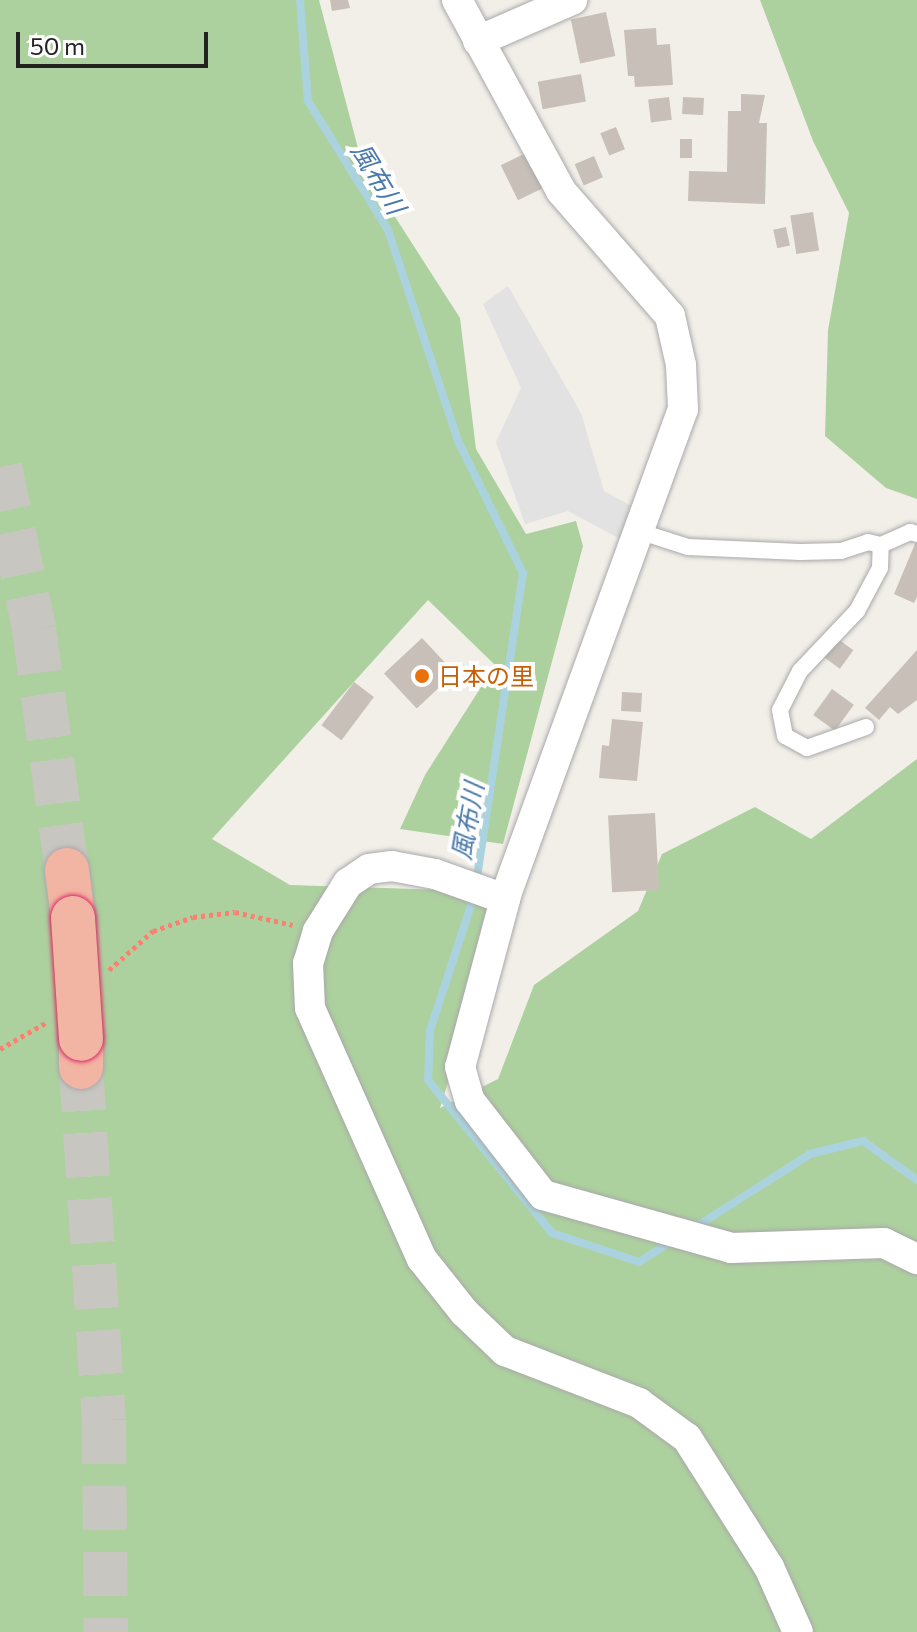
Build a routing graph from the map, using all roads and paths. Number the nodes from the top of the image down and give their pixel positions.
1 (457, 0) edge
2 (572, 0) edge
3 (478, 41) junction
4 (635, 530) junction
5 (917, 534) edge
6 (881, 545) junction
7 (866, 727) dead end
8 (67, 870) tunnel mouth
9 (505, 899) junction
10 (318, 931) junction
11 (96, 981) dead end
12 (72, 1043) joint
13 (0, 1049) edge
14 (917, 1259) edge
15 (798, 1632) edge

1 - 3 street
2 - 3 street
3 - 4 street
4 - 6 lane
4 - 9 street
5 - 6 lane
6 - 7 lane
8 - 12 highway, bridge
9 - 10 street
9 - 14 street
10 - 11 path
10 - 15 street
12 - 13 path

